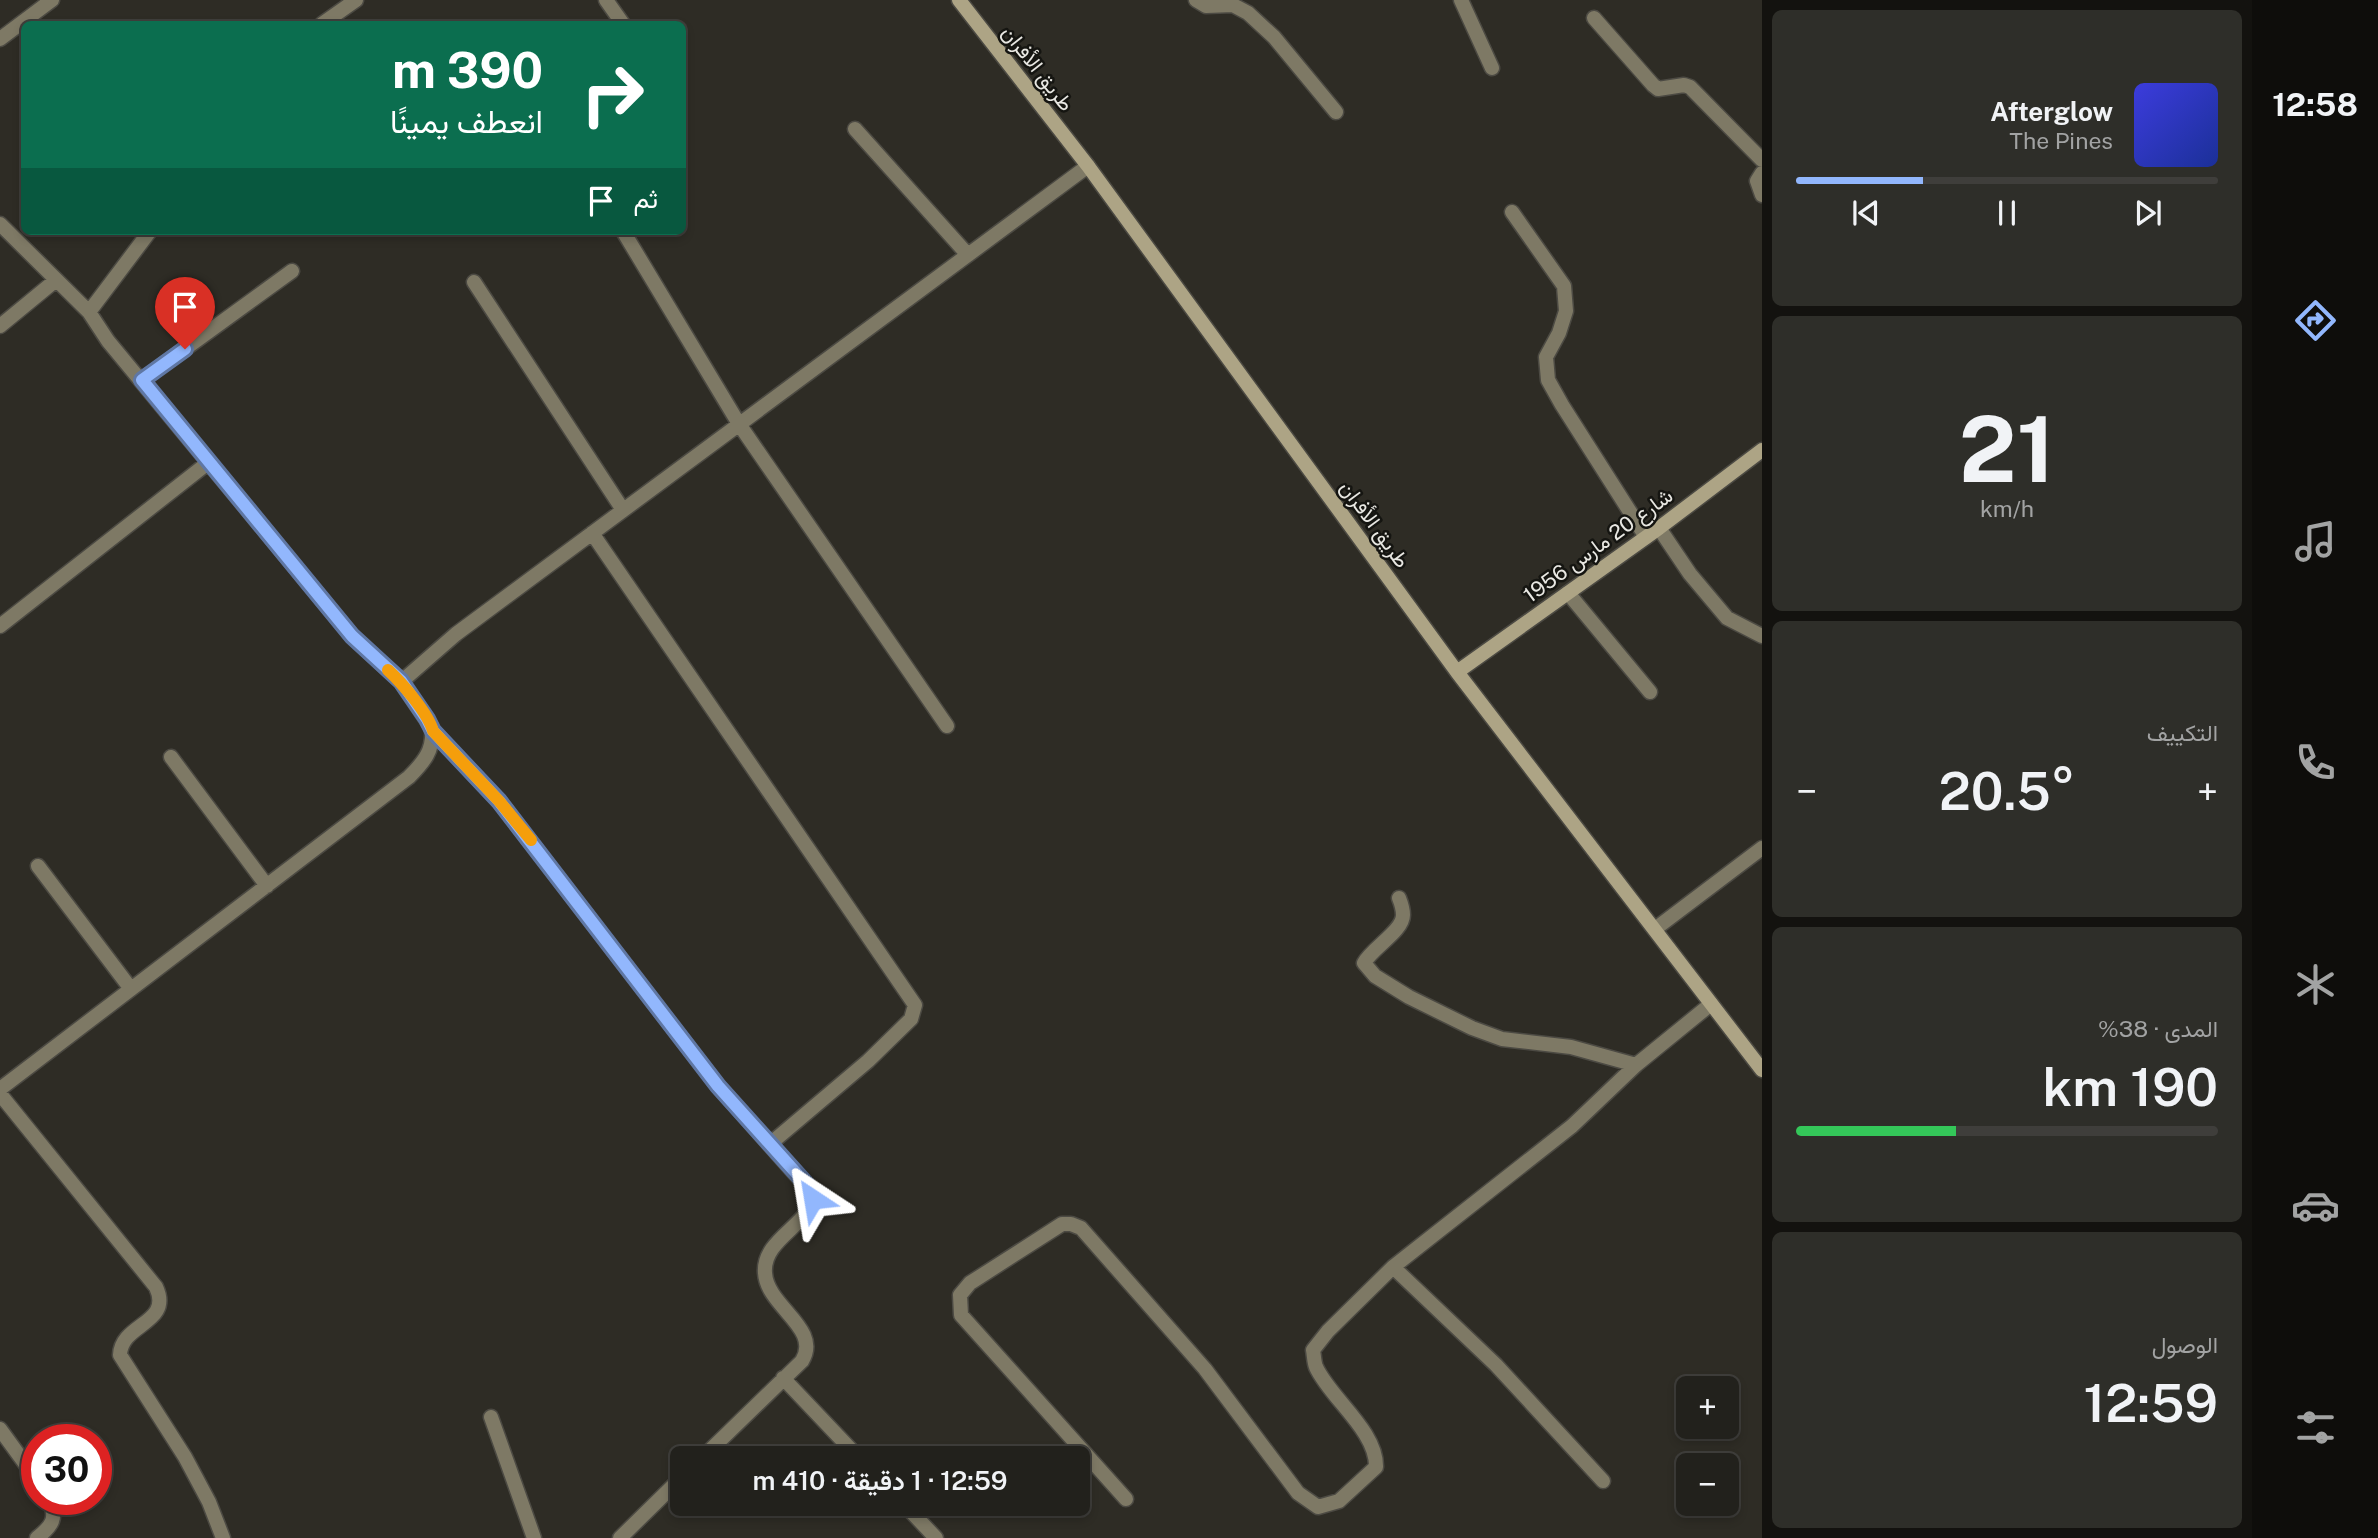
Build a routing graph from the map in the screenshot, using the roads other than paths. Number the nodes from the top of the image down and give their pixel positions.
1 (52, 0) edge
2 (356, 0) edge
3 (606, 0) edge
4 (959, 0) edge
5 (1196, 0) edge
6 (1461, 0) edge
7 (1594, 18) dead end
8 (326, 21) edge
9 (620, 21) edge
10 (3, 31) edge
11 (1492, 68) dead end
12 (1336, 112) dead end
13 (855, 129) dead end
14 (1762, 160) edge
15 (1088, 166) junction
16 (1762, 173) edge
17 (1762, 195) edge
18 (1512, 212) dead end
19 (0, 224) edge
20 (147, 235) edge
21 (625, 235) edge
22 (968, 255) junction
23 (292, 271) dead end
24 (56, 280) junction
25 (474, 282) dead end
26 (89, 312) junction
27 (0, 326) edge
28 (142, 380) junction
29 (739, 424) junction
30 (1762, 450) edge
31 (209, 461) junction
32 (623, 510) junction
33 (1659, 528) junction
34 (592, 533) junction
35 (1646, 537) junction
36 (1568, 593) junction
37 (0, 626) edge
38 (1762, 636) edge
39 (1457, 672) junction
40 (401, 681) junction
41 (1650, 692) dead end
42 (947, 726) dead end
43 (433, 731) junction
44 (171, 757) dead end
45 (1762, 848) edge
46 (38, 866) dead end
47 (267, 886) junction
48 (1399, 898) dead end
49 (1655, 929) junction
50 (131, 989) junction
51 (1711, 1004) junction
52 (1636, 1065) junction
53 (1762, 1070) edge
54 (0, 1092) edge
55 (770, 1144) junction
56 (1393, 1267) junction
57 (783, 1378) junction
58 (491, 1417) dead end
59 (0, 1429) edge
60 (714, 1446) edge
61 (848, 1446) edge
62 (21, 1458) edge
63 (1603, 1481) dead end
64 (670, 1489) edge
65 (1126, 1499) dead end
66 (54, 1515) edge
67 (915, 1516) edge
68 (37, 1538) edge
69 (223, 1538) edge
70 (534, 1538) edge
71 (620, 1538) edge
72 (936, 1538) edge

1 - 10 street
2 - 8 street
3 - 9 street
4 - 15 main road, طريق الأفران
5 - 12 street
6 - 11 street
7 - 14 street
13 - 22 street
15 - 22 street
15 - 39 main road, طريق الأفران
16 - 17 street
18 - 35 street
19 - 24 street
20 - 26 street
21 - 29 street
22 - 29 street
23 - 28 street
24 - 26 street
24 - 27 street
25 - 32 street
26 - 28 street
28 - 31 street
29 - 32 street
29 - 42 street
30 - 33 main road, شارع 20 مارس 1956
31 - 37 street
31 - 40 street
32 - 34 street
33 - 35 main road, شارع 20 مارس 1956
33 - 38 street
34 - 40 street
34 - 55 street
35 - 36 main road, شارع 20 مارس 1956
36 - 39 main road, شارع 20 مارس 1956
36 - 41 street
39 - 49 main road, طريق الأفران
40 - 43 street
43 - 47 street
43 - 55 street
44 - 47 street
45 - 49 street
46 - 50 street
47 - 50 street
48 - 52 street
49 - 51 main road, طريق الأفران
50 - 54 street
51 - 52 street
51 - 53 main road, طريق الأفران
52 - 56 street
54 - 69 street
55 - 57 street
56 - 63 street
56 - 65 street
57 - 60 street
57 - 61 street
58 - 70 street
59 - 62 street
64 - 71 street
66 - 68 street
67 - 72 street

